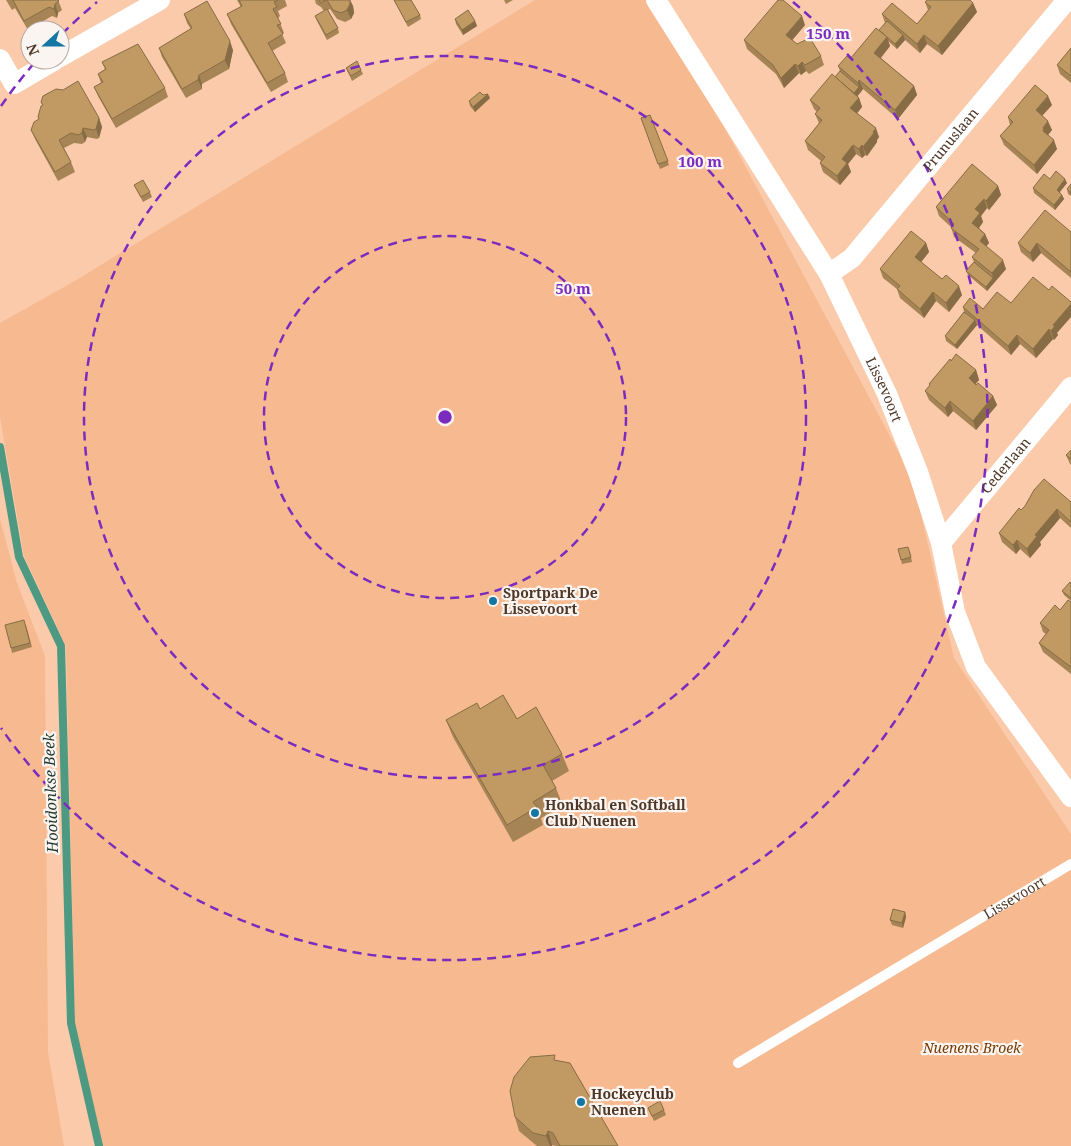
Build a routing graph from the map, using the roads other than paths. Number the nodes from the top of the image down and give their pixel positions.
1 (160, 0) edge
2 (656, 0) edge
3 (1067, 0) edge
4 (70, 51) edge
5 (0, 59) edge
6 (38, 70) edge
7 (829, 274) junction
8 (1071, 387) edge
9 (941, 543) junction
10 (1068, 787) edge
11 (1071, 864) edge
12 (738, 1062) dead end

1 - 4 street
2 - 7 street, Lissevoort
3 - 7 street, Prunuslaan
5 - 6 street
7 - 9 street, Lissevoort
8 - 9 street, Cederlaan
9 - 10 street, Lissevoort
11 - 12 lane, Lissevoort

